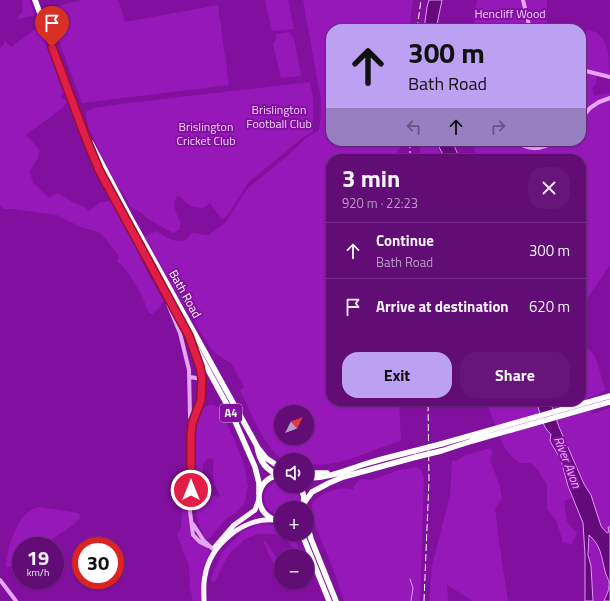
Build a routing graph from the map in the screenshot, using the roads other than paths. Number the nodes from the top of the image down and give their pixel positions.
1 (35, 0) edge
2 (523, 0) edge
3 (529, 24) edge
4 (586, 72) edge
5 (610, 77) edge
6 (610, 98) edge
7 (586, 113) edge
8 (523, 146) edge
9 (545, 146) edge
10 (126, 216) junction
11 (168, 304) dead end
12 (189, 336) junction
13 (190, 377) junction
14 (202, 379) junction
15 (610, 396) edge
16 (610, 402) edge
17 (592, 404) junction
18 (585, 406) edge
19 (586, 406) edge
20 (192, 424) junction
21 (492, 432) junction
22 (256, 446) junction
23 (415, 454) junction
24 (274, 463) edge
25 (359, 467) junction
26 (274, 473) edge
27 (314, 473) edge
28 (274, 476) edge
29 (314, 478) edge
30 (259, 497) junction
31 (307, 501) edge
32 (274, 520) edge
33 (274, 521) edge
34 (305, 541) edge
35 (313, 541) edge
36 (215, 551) junction
37 (0, 580) edge
38 (16, 601) edge
39 (204, 601) edge
40 (329, 601) edge
41 (336, 601) edge

1 - 10 highway, Bath Road / A4
2 - 3 street
4 - 5 street
6 - 7 street
8 - 9 street
10 - 12 highway, Bath Road / A4
10 - 22 highway, Bath Road / A4
11 - 13 street
12 - 14 street
12 - 30 highway, Bath Road / A4
13 - 14 street
13 - 20 street
14 - 20 street
15 - 17 highway
16 - 17 highway
17 - 19 highway
18 - 21 highway
20 - 36 street
21 - 23 highway, bridge
21 - 23 highway, bridge
22 - 24 highway
22 - 26 highway, Bath Road / A4
23 - 25 highway
23 - 31 highway
25 - 27 highway
25 - 29 highway
28 - 30 highway
30 - 32 highway
30 - 36 main road
33 - 36 main road
34 - 40 highway
35 - 41 highway
36 - 39 main road
37 - 38 street

